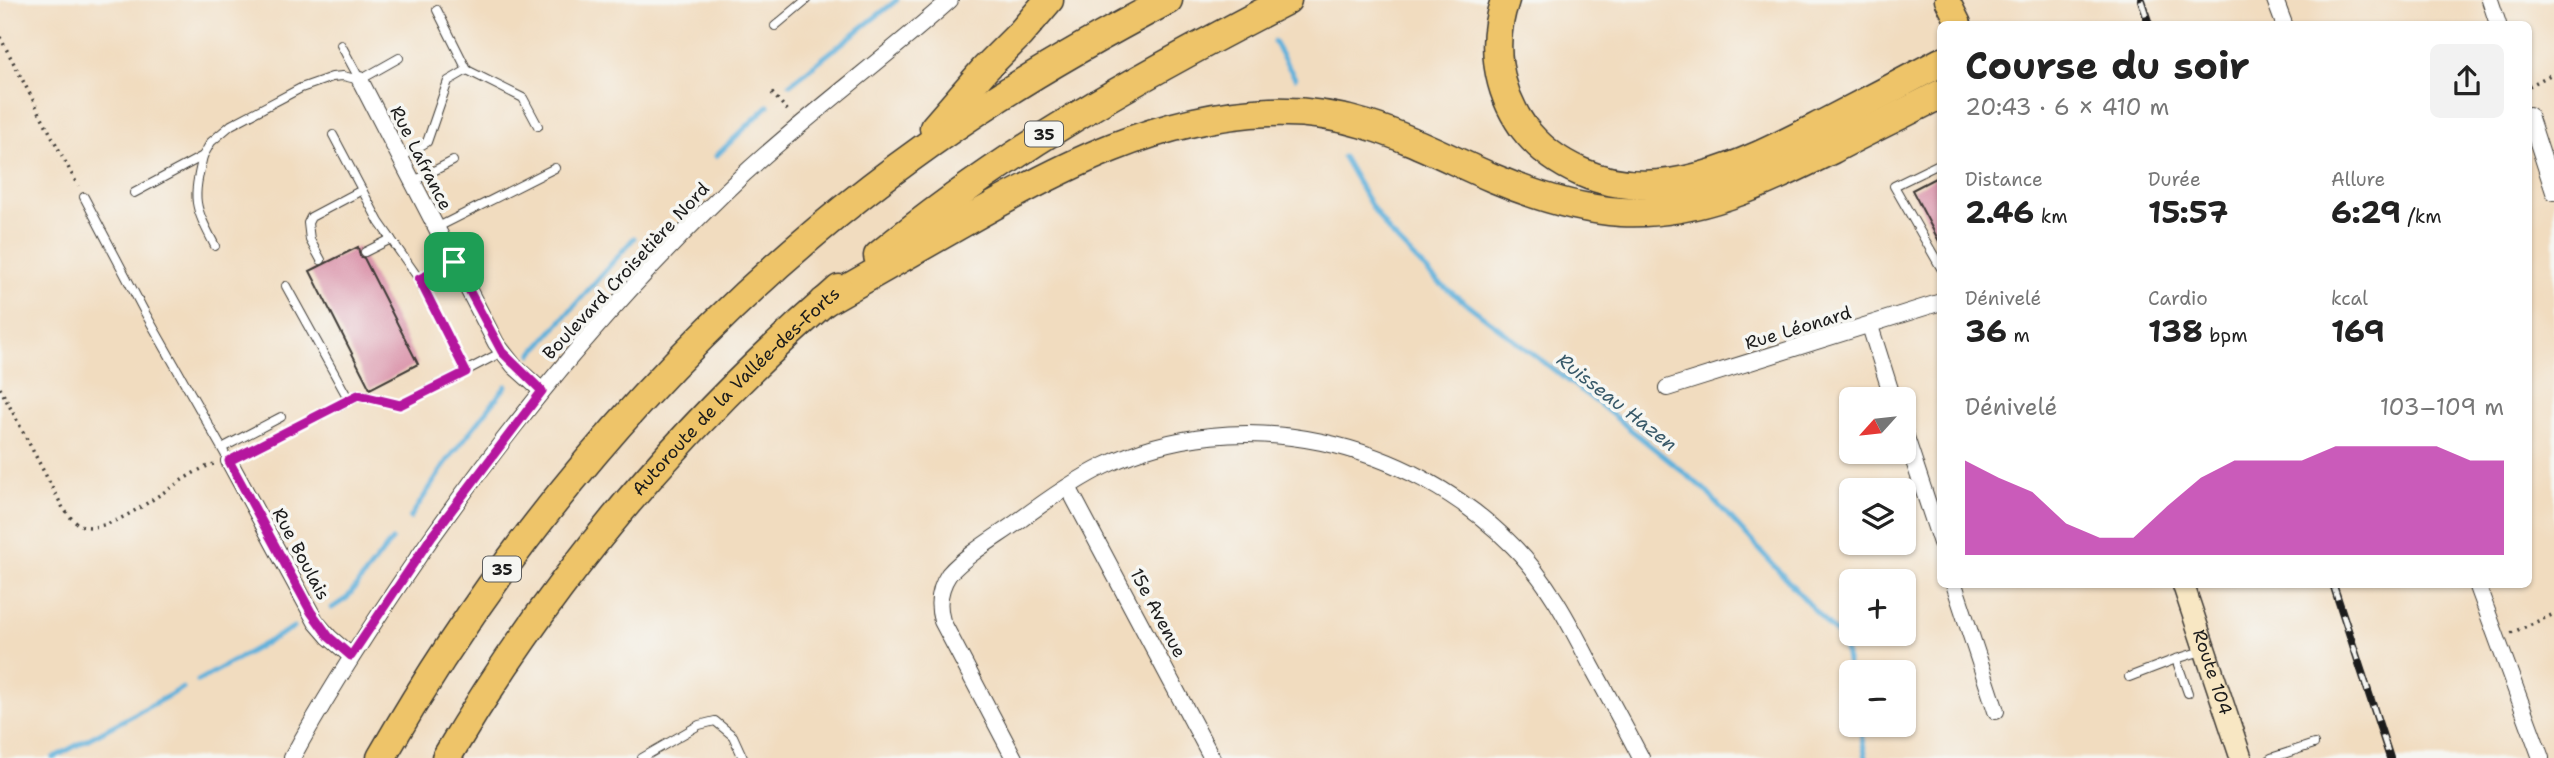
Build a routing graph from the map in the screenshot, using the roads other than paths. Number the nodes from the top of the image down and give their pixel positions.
1 (806, 0) edge
2 (1049, 0) edge
3 (1168, 0) edge
4 (1287, 0) edge
5 (1505, 0) edge
6 (1947, 0) edge
7 (2275, 0) edge
8 (2490, 0) edge
9 (948, 1) edge
10 (437, 10) dead end
11 (1958, 21) edge
12 (2283, 21) edge
13 (2497, 21) edge
14 (775, 26) dead end
15 (341, 45) dead end
16 (399, 58) dead end
17 (1937, 64) edge
18 (467, 70) junction
19 (360, 80) junction
20 (1937, 96) edge
21 (2532, 124) edge
22 (538, 126) dead end
23 (333, 135) dead end
24 (203, 156) junction
25 (400, 158) junction
26 (453, 161) dead end
27 (903, 165) junction
28 (1937, 165) edge
29 (555, 168) dead end
30 (412, 182) junction
31 (362, 190) junction
32 (2554, 192) edge
33 (134, 193) dead end
34 (83, 197) road end
35 (436, 228) junction
36 (391, 239) junction
37 (215, 246) dead end
38 (365, 252) dead end
39 (321, 260) dead end
40 (1937, 261) edge
41 (454, 262) junction
42 (419, 279) junction
43 (286, 286) dead end
44 (824, 302) junction
45 (1937, 303) edge
46 (1870, 326) junction
47 (502, 352) junction
48 (466, 372) junction
49 (1889, 387) edge
50 (1667, 388) dead end
51 (542, 391) junction
52 (349, 400) junction
53 (281, 417) dead end
54 (226, 454) junction
55 (1915, 464) edge
56 (1068, 487) junction
57 (1937, 531) edge
58 (1955, 588) edge
59 (2184, 588) edge
60 (2478, 588) edge
61 (2205, 650) junction
62 (351, 656) junction
63 (2176, 659) junction
64 (2129, 677) dead end
65 (2188, 693) dead end
66 (1996, 711) dead end
67 (2314, 744) dead end
68 (292, 758) edge
69 (381, 758) edge
70 (446, 758) edge
71 (642, 758) edge
72 (743, 758) edge
73 (1014, 758) edge
74 (1212, 758) edge
75 (1641, 758) edge
76 (2241, 758) edge
77 (2272, 758) edge
78 (2541, 758) edge

1 - 14 lane
2 - 27 highway
3 - 27 highway, 35
4 - 44 highway, Autoroute de la Vallée-des-Forts / 35
5 - 17 highway
6 - 11 main road
7 - 12 street
8 - 13 street
9 - 51 street, Boulevard Croisetière Nord
10 - 18 lane
15 - 19 lane
16 - 19 lane
18 - 22 lane
18 - 25 lane
19 - 24 lane
19 - 25 street, Rue Lafrance
20 - 44 highway
21 - 32 street
23 - 31 lane
24 - 33 lane
24 - 37 lane
25 - 30 street, Rue Lafrance
26 - 30 lane
27 - 69 highway, 35
28 - 40 lane
29 - 35 lane
30 - 35 street, Rue Lafrance
31 - 36 lane
31 - 39 lane
34 - 54 lane
35 - 41 street, Rue Lafrance
36 - 38 lane
36 - 42 lane
41 - 42 lane
41 - 47 street, Rue Lafrance
42 - 48 lane
43 - 52 lane
44 - 70 highway, Autoroute de la Vallée-des-Forts / 35
45 - 46 street, Rue Léonard
46 - 49 street
46 - 50 street, Rue Léonard
47 - 48 lane
47 - 51 street, Rue Lafrance
48 - 52 lane
51 - 62 street, Boulevard Croisetière Nord
52 - 54 lane
53 - 54 lane
54 - 62 street, Rue Boulais
55 - 57 street
56 - 73 street
56 - 74 street, 15e Avenue
56 - 75 street
58 - 66 street
59 - 61 main road, Route 104
60 - 78 street
61 - 63 lane
61 - 76 main road, Route 104
62 - 68 street, Boulevard Croisetière Nord
63 - 64 lane
63 - 65 lane
67 - 77 lane
71 - 72 lane

